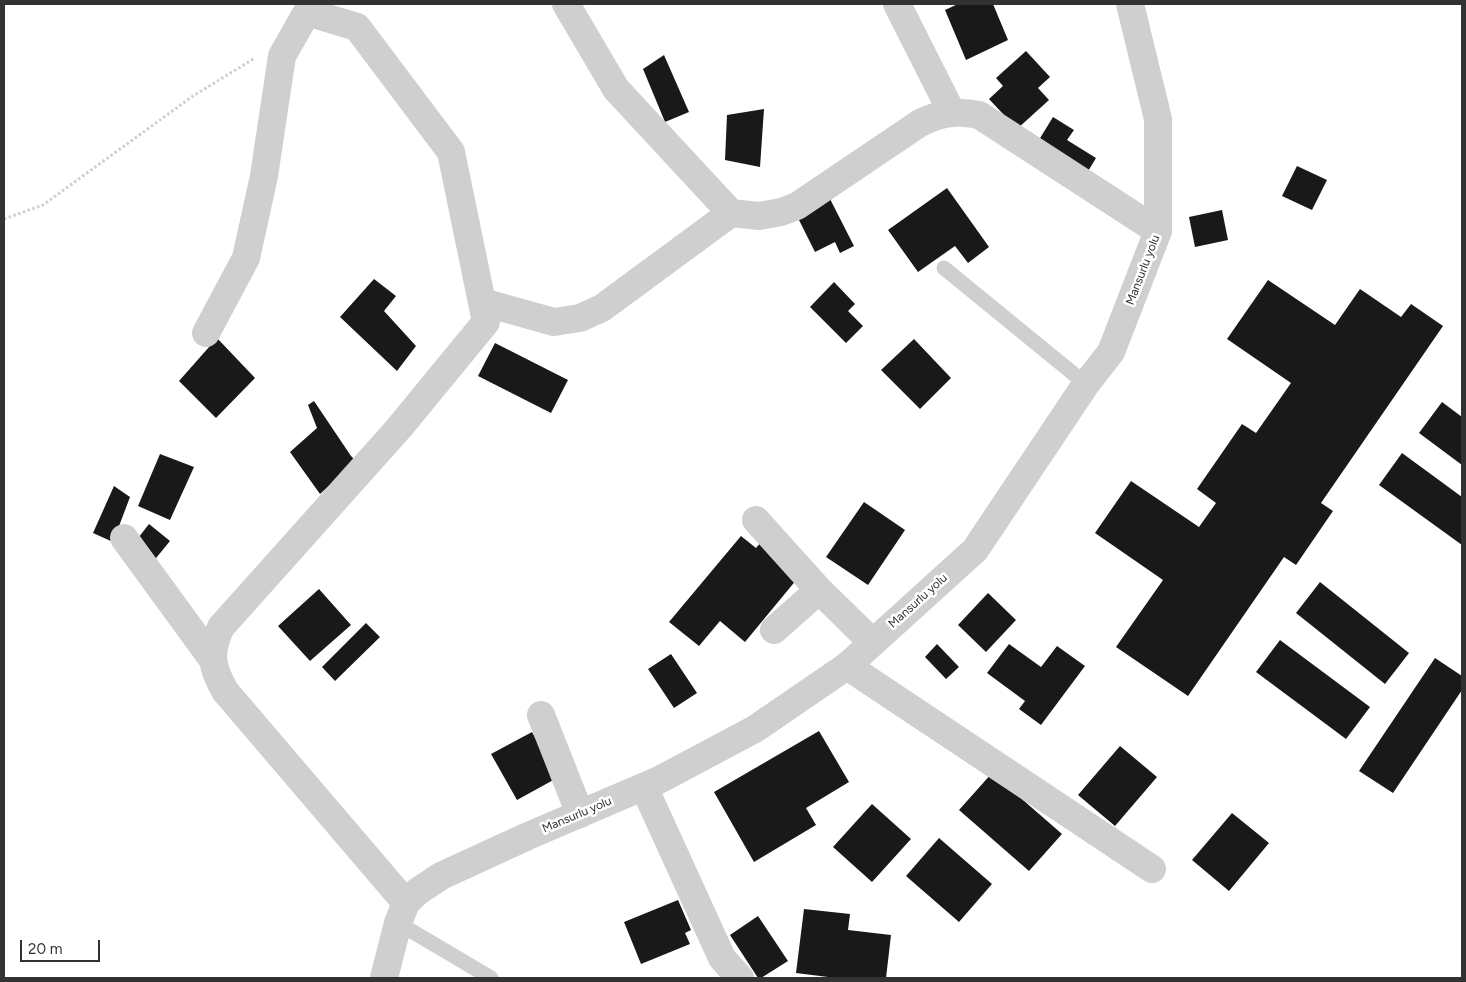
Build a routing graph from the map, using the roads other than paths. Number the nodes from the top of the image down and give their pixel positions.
1 (566, 4) edge
2 (897, 4) edge
3 (1130, 4) edge
4 (952, 113) junction
5 (731, 213) junction
6 (1158, 230) junction
7 (944, 268) dead end
8 (482, 302) junction
9 (206, 333) dead end
10 (1086, 384) junction
11 (756, 520) dead end
12 (124, 538) dead end
13 (819, 590) junction
14 (774, 630) dead end
15 (872, 642) junction
16 (213, 660) junction
17 (847, 666) junction
18 (541, 715) dead end
19 (644, 787) junction
20 (580, 814) junction
21 (1152, 869) dead end
22 (402, 913) junction
23 (384, 978) edge
24 (491, 978) edge
25 (740, 978) edge

1 - 5 street
2 - 4 street
3 - 6 street, Mansurlu yolu
4 - 5 street
4 - 6 street
5 - 8 street
6 - 10 street, Mansurlu yolu
7 - 10 lane
8 - 9 street
8 - 16 street
10 - 15 street, Mansurlu yolu
11 - 13 street
12 - 16 street
13 - 14 street
13 - 15 street
15 - 17 street, Mansurlu yolu
16 - 22 street
17 - 19 street, Mansurlu yolu
17 - 21 street
18 - 20 street
19 - 20 street, Mansurlu yolu
19 - 25 street
20 - 22 street, Mansurlu yolu
22 - 23 street
22 - 24 lane

